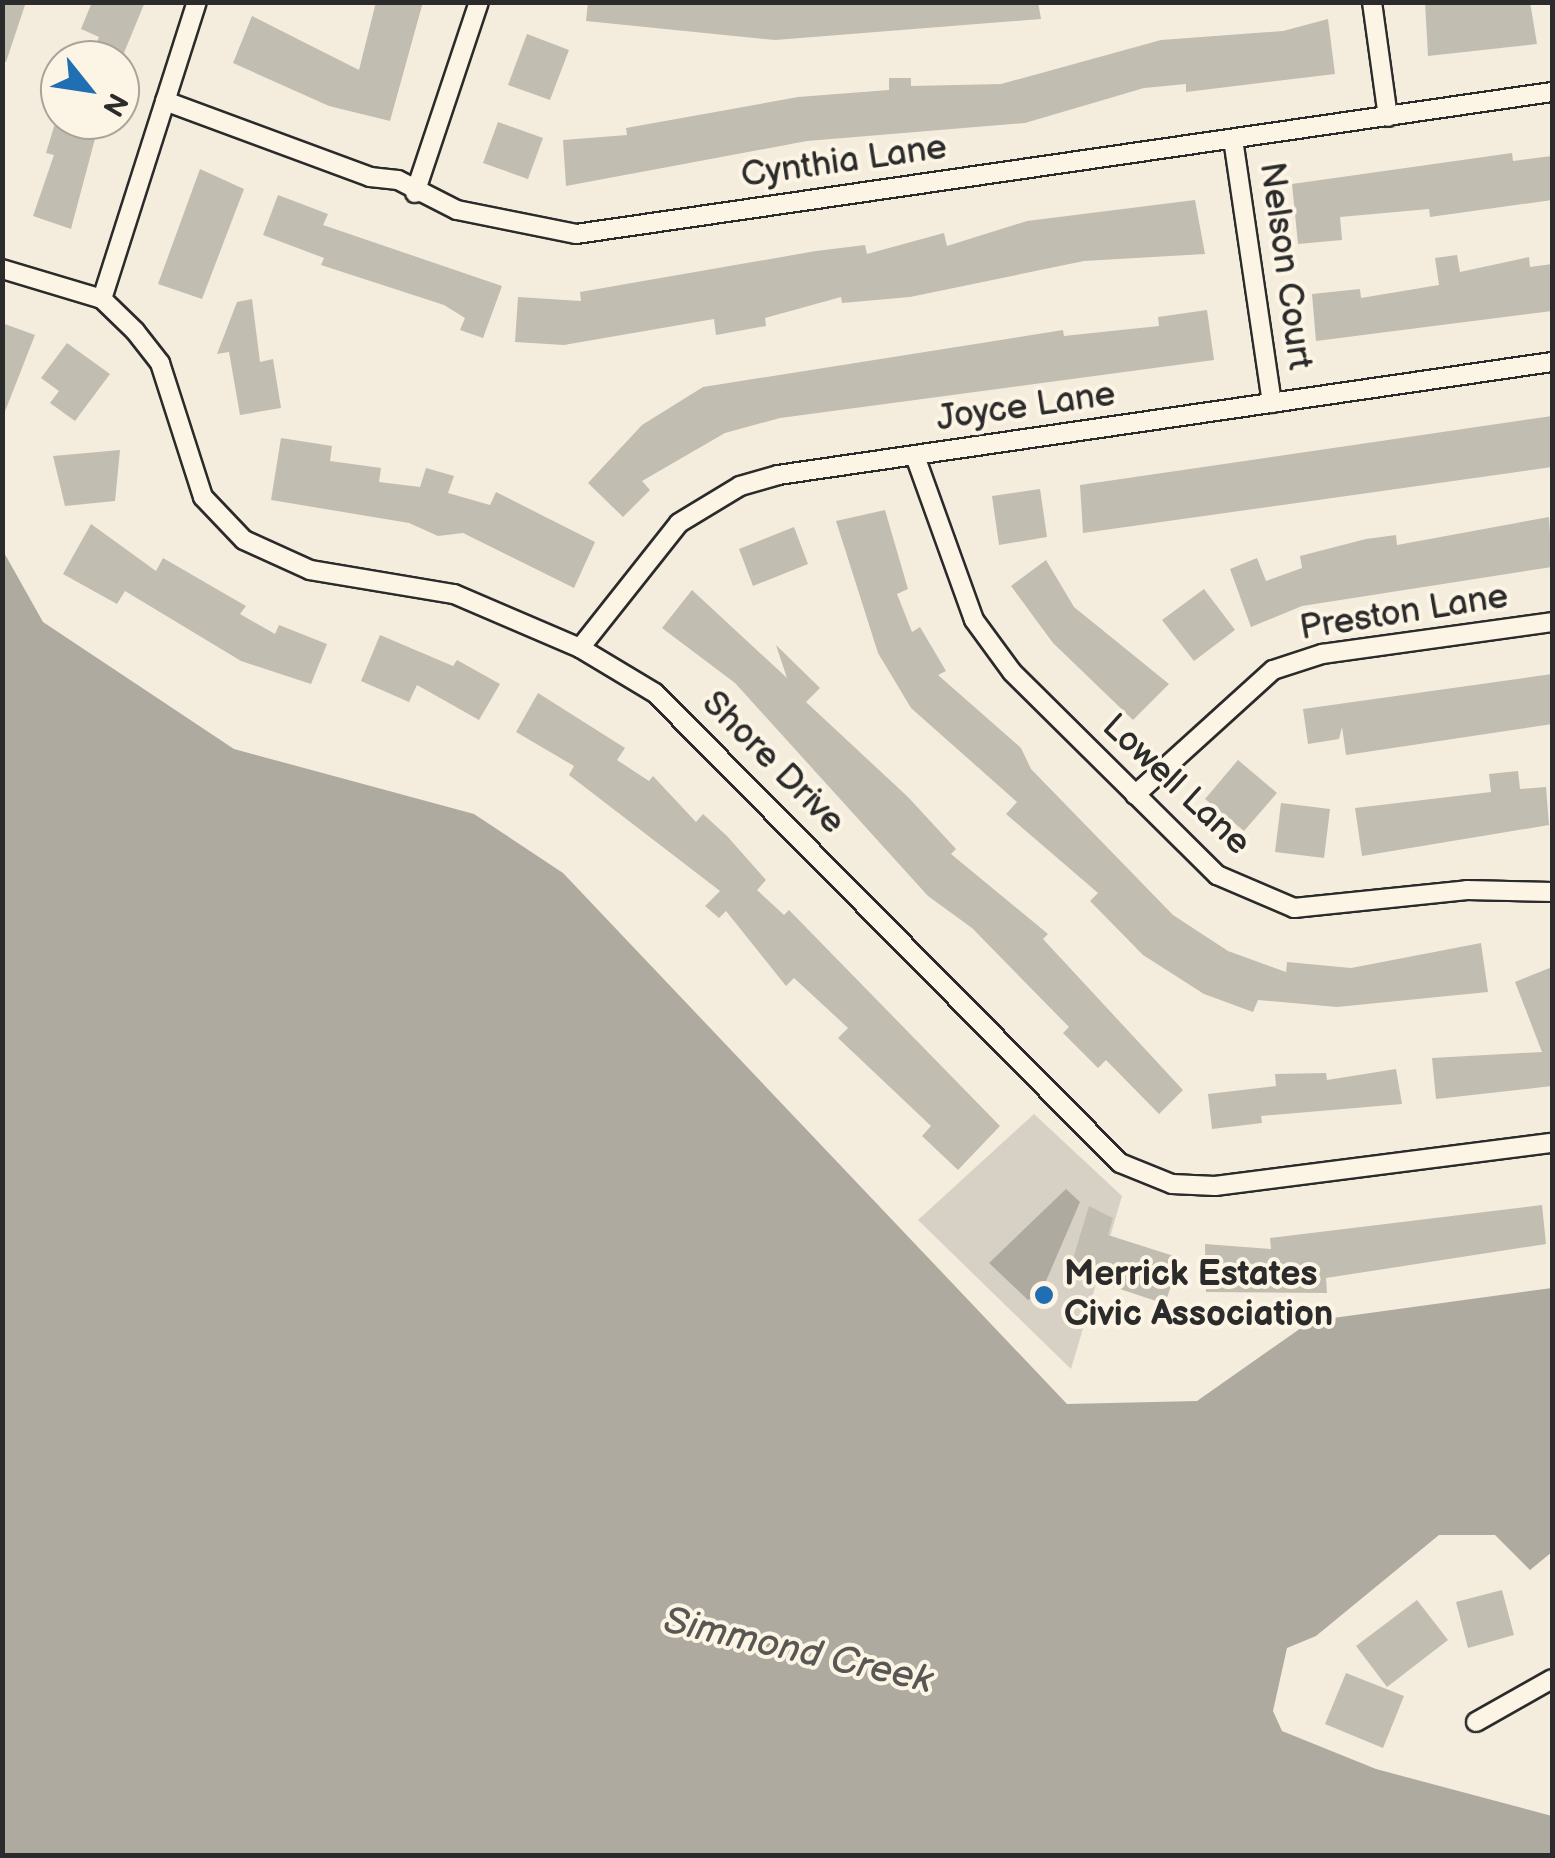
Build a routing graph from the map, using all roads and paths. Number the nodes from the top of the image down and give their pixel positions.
1 (197, 2) edge
2 (480, 2) edge
3 (1372, 2) edge
4 (1552, 92) edge
5 (165, 100) junction
6 (1388, 117) junction
7 (1233, 139) junction
8 (415, 193) junction
9 (2, 270) edge
10 (102, 299) junction
11 (1552, 362) edge
12 (1272, 403) junction
13 (916, 456) junction
14 (1552, 622) edge
15 (580, 648) junction
16 (1135, 795) junction
17 (1552, 892) edge
18 (1552, 1143) edge
19 (1552, 1680) edge
20 (1476, 1722) dead end

1 - 5 street
2 - 8 street
3 - 6 street
4 - 6 street, Cynthia Lane
5 - 8 street, Cynthia Lane
5 - 10 street
6 - 7 street, Cynthia Lane
7 - 8 street, Cynthia Lane
7 - 12 street, Nelson Court
9 - 10 street
10 - 15 street, Shore Drive
11 - 12 street, Joyce Lane
12 - 13 street, Joyce Lane
13 - 15 street, Joyce Lane
13 - 16 street, Lowell Lane
14 - 16 street, Preston Lane
15 - 18 street, Shore Drive
16 - 17 street, Lowell Lane
19 - 20 street

